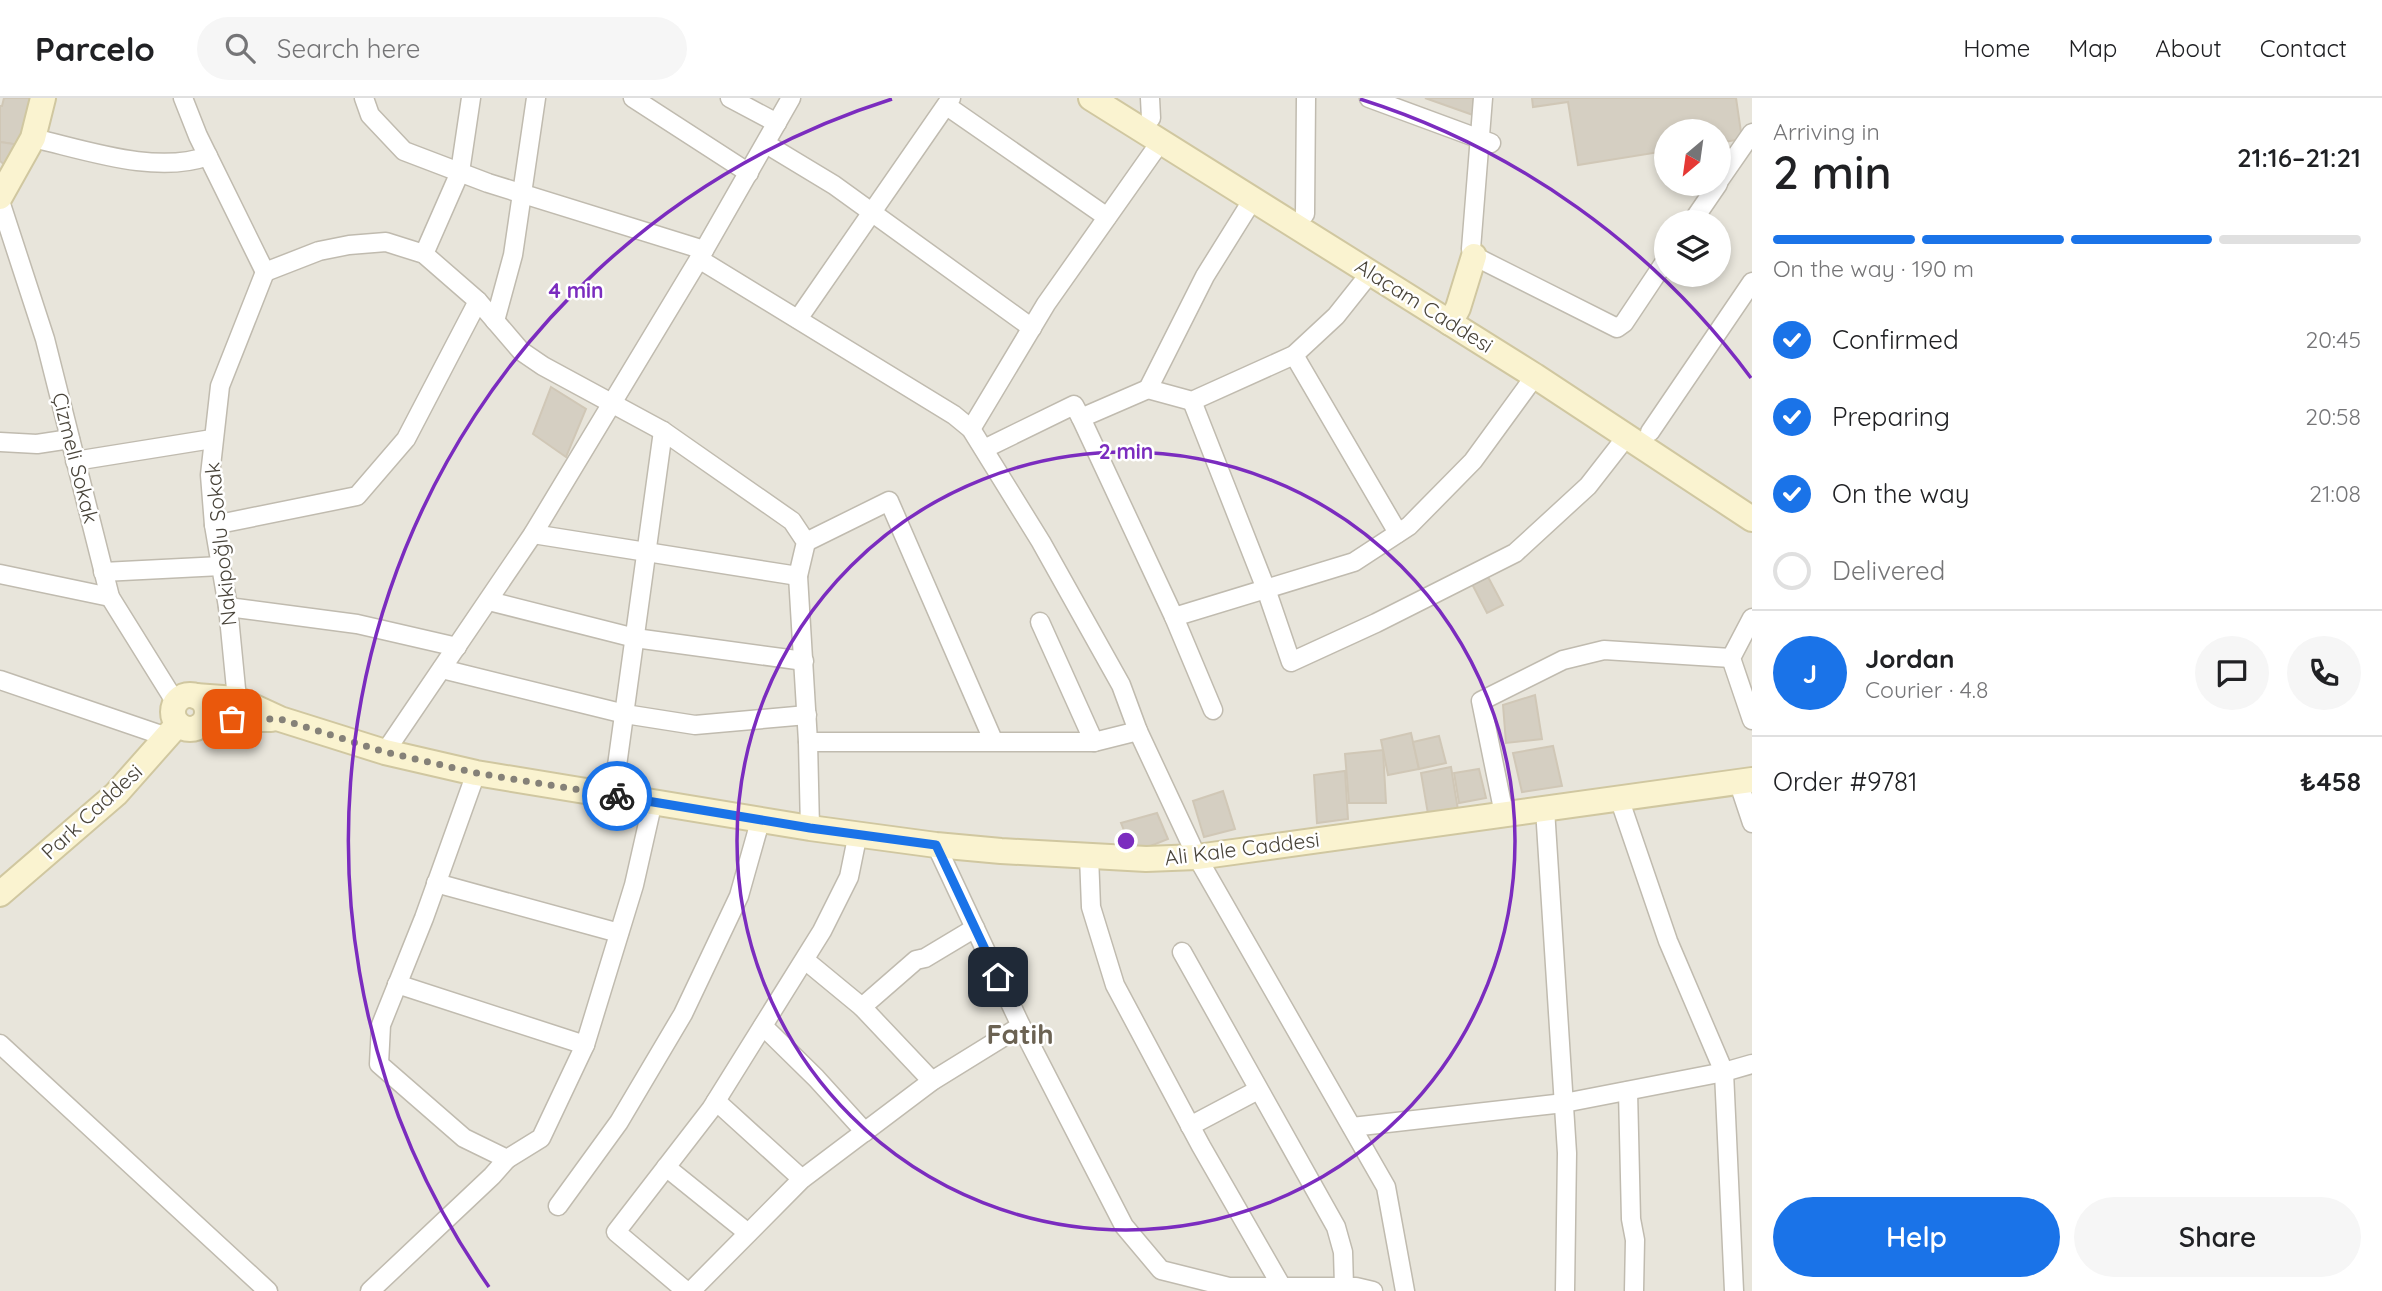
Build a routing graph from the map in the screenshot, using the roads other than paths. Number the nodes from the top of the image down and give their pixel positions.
1 (43, 98) edge
2 (183, 98) edge
3 (363, 98) edge
4 (471, 98) edge
5 (536, 98) edge
6 (633, 98) edge
7 (730, 98) edge
8 (791, 98) edge
9 (1091, 98) edge
10 (1120, 98) edge
11 (1306, 98) edge
12 (1369, 98) edge
13 (1483, 98) edge
14 (949, 102) edge
15 (1154, 119) edge
16 (776, 123) junction
17 (1752, 133) edge
18 (33, 138) junction
19 (1485, 141) junction
20 (766, 144) junction
21 (208, 156) junction
22 (1731, 164) edge
23 (460, 172) junction
24 (748, 173) junction
25 (520, 194) junction
26 (0, 199) edge
27 (1254, 199) junction
28 (873, 214) junction
29 (1306, 214) junction
30 (1107, 217) junction
31 (424, 254) junction
32 (702, 254) junction
33 (1474, 257) junction
34 (265, 272) junction
35 (1371, 272) junction
36 (1654, 278) edge
37 (1752, 282) edge
38 (478, 302) junction
39 (1454, 315) junction
40 (798, 319) junction
41 (495, 321) junction
42 (1032, 328) junction
43 (1294, 355) junction
44 (1535, 376) junction
45 (1147, 389) junction
46 (1192, 401) junction
47 (612, 403) junction
48 (1081, 418) junction
49 (971, 429) junction
50 (663, 431) junction
51 (70, 439) junction
52 (212, 439) junction
53 (1642, 440) junction
54 (0, 442) edge
55 (984, 449) junction
56 (75, 461) junction
57 (1752, 500) edge
58 (1752, 519) edge
59 (215, 525) junction
60 (1398, 533) junction
61 (533, 534) junction
62 (806, 542) junction
63 (646, 553) junction
64 (221, 566) junction
65 (103, 572) junction
66 (0, 574) edge
67 (799, 576) junction
68 (1266, 589) junction
69 (110, 597) junction
70 (489, 600) junction
71 (228, 607) junction
72 (1174, 617) junction
73 (1752, 618) edge
74 (1040, 622) dead end
75 (635, 638) junction
76 (457, 647) junction
77 (1731, 658) junction
78 (804, 661) junction
79 (442, 669) junction
80 (0, 680) edge
81 (237, 699) junction
82 (1213, 710) dead end
83 (625, 714) junction
84 (807, 715) junction
85 (183, 717) junction
86 (280, 719) junction
87 (1752, 720) edge
88 (1138, 732) junction
89 (993, 740) junction
90 (808, 742) junction
91 (1094, 742) junction
92 (385, 752) junction
93 (476, 773) junction
94 (1745, 780) edge
95 (613, 795) junction
96 (1619, 798) junction
97 (653, 802) junction
98 (1545, 809) junction
99 (1504, 814) junction
100 (761, 818) junction
101 (1752, 824) edge
102 (810, 828) junction
103 (858, 833) junction
104 (936, 845) junction
105 (1089, 856) junction
106 (1197, 857) junction
107 (436, 883) junction
108 (0, 894) edge
109 (975, 928) junction
110 (619, 933) junction
111 (1182, 952) dead end
112 (805, 960) junction
113 (397, 984) junction
114 (862, 1007) junction
115 (763, 1026) junction
116 (1021, 1026) junction
117 (0, 1044) edge
118 (585, 1045) junction
119 (1752, 1064) edge
120 (1724, 1072) junction
121 (932, 1082) junction
122 (1258, 1090) junction
123 (1628, 1091) junction
124 (716, 1101) junction
125 (1564, 1103) junction
126 (1190, 1126) junction
127 (1352, 1126) junction
128 (865, 1132) junction
129 (507, 1159) junction
130 (666, 1167) junction
131 (802, 1179) junction
132 (558, 1206) dead end
133 (748, 1233) junction
134 (1344, 1286) junction
135 (1282, 1287) junction
136 (268, 1291) edge
137 (370, 1291) edge
138 (688, 1291) edge
139 (1373, 1291) edge
140 (1405, 1291) edge
141 (1565, 1291) edge
142 (1634, 1291) edge
143 (1734, 1291) edge

1 - 18 main road
2 - 21 street
3 - 23 street
4 - 23 street
5 - 25 street
6 - 24 street
7 - 16 street
8 - 16 street
9 - 15 main road, Alaçam Caddesi
10 - 15 main road, Alaçam Caddesi
11 - 29 street
12 - 19 street
13 - 19 street
14 - 28 street
14 - 30 street
15 - 27 main road, Alaçam Caddesi
15 - 29 main road, Alaçam Caddesi
15 - 30 street
16 - 20 street
17 - 22 street
18 - 21 street
18 - 26 main road
19 - 33 street
20 - 24 street
20 - 28 street
21 - 34 street
23 - 25 street
23 - 31 street
24 - 32 street
25 - 32 street
25 - 41 street
26 - 51 street, Çizmeli Sokak
27 - 35 main road, Alaçam Caddesi
27 - 45 street
28 - 40 street
28 - 42 street
29 - 39 main road, Alaçam Caddesi
30 - 42 street
31 - 34 street
31 - 38 street
32 - 40 street
32 - 47 street
33 - 36 street
33 - 39 main road
34 - 52 street, Nakipoğlu Sokak
35 - 39 main road, Alaçam Caddesi
35 - 43 street
37 - 53 street
38 - 41 street
38 - 59 street
39 - 44 main road, Alaçam Caddesi
39 - 53 main road, Alaçam Caddesi
40 - 49 street
41 - 47 street
42 - 49 street
43 - 46 street
43 - 60 street
44 - 53 main road, Alaçam Caddesi
44 - 60 street
45 - 46 street
45 - 48 street
46 - 68 street
47 - 50 street
47 - 61 street
48 - 55 street
48 - 72 street
49 - 55 street
50 - 62 street
50 - 63 street
51 - 54 street
51 - 56 street, Çizmeli Sokak
52 - 56 street
52 - 59 street, Nakipoğlu Sokak
53 - 57 main road, Alaçam Caddesi
53 - 58 main road, Alaçam Caddesi
53 - 68 street
55 - 88 street
56 - 65 street, Çizmeli Sokak
59 - 64 street, Nakipoğlu Sokak
60 - 68 street
61 - 63 street
61 - 70 street
62 - 67 street
62 - 89 street
63 - 67 street
63 - 75 street
64 - 65 street
64 - 71 street, Nakipoğlu Sokak
65 - 69 street, Çizmeli Sokak
66 - 69 street
67 - 78 street
68 - 72 street
69 - 85 street, Çizmeli Sokak
70 - 75 street
70 - 76 street
71 - 76 street
71 - 81 street, Nakipoğlu Sokak
72 - 82 street
73 - 77 street
74 - 91 street
75 - 78 street
75 - 83 street
76 - 79 street
77 - 87 street
77 - 99 street
78 - 84 street
79 - 83 street
79 - 92 street
80 - 85 street
81 - 85 main road, Ali Kale Caddesi
81 - 86 main road, Ali Kale Caddesi
83 - 84 street
83 - 95 street
84 - 90 street
85 - 86 main road, Ali Kale Caddesi
85 - 108 main road, Park Caddesi
86 - 92 main road, Ali Kale Caddesi
88 - 91 street
88 - 106 street
89 - 90 street
89 - 91 street
90 - 102 street
92 - 93 main road, Ali Kale Caddesi
93 - 95 main road, Ali Kale Caddesi
93 - 107 street
94 - 96 main road, Ali Kale Caddesi
94 - 101 street
95 - 97 main road, Ali Kale Caddesi
96 - 98 main road, Ali Kale Caddesi
96 - 120 street
97 - 100 main road, Ali Kale Caddesi
97 - 110 street
98 - 99 main road, Ali Kale Caddesi
98 - 125 street
99 - 106 main road, Ali Kale Caddesi
100 - 102 main road, Ali Kale Caddesi
100 - 132 street
102 - 103 main road, Ali Kale Caddesi
103 - 104 main road, Ali Kale Caddesi
103 - 112 street
104 - 105 main road, Ali Kale Caddesi
104 - 109 street
105 - 106 main road, Ali Kale Caddesi
105 - 126 street
106 - 127 street
107 - 110 street
107 - 113 street
109 - 114 street
109 - 116 street
110 - 118 street
111 - 122 street
112 - 114 street
112 - 115 street
113 - 118 street
113 - 129 street
114 - 121 street
115 - 124 street
115 - 128 street
116 - 121 street
116 - 135 street
117 - 136 street
118 - 129 street
119 - 120 street
120 - 123 street
120 - 143 street
121 - 128 street
122 - 126 street
122 - 134 street
123 - 125 street
123 - 142 street
124 - 130 street
124 - 131 street
125 - 127 street
125 - 141 street
126 - 135 street
127 - 140 street
128 - 131 street
129 - 137 street
130 - 133 street
130 - 138 street
131 - 133 street
133 - 138 street
134 - 135 street
134 - 139 street

